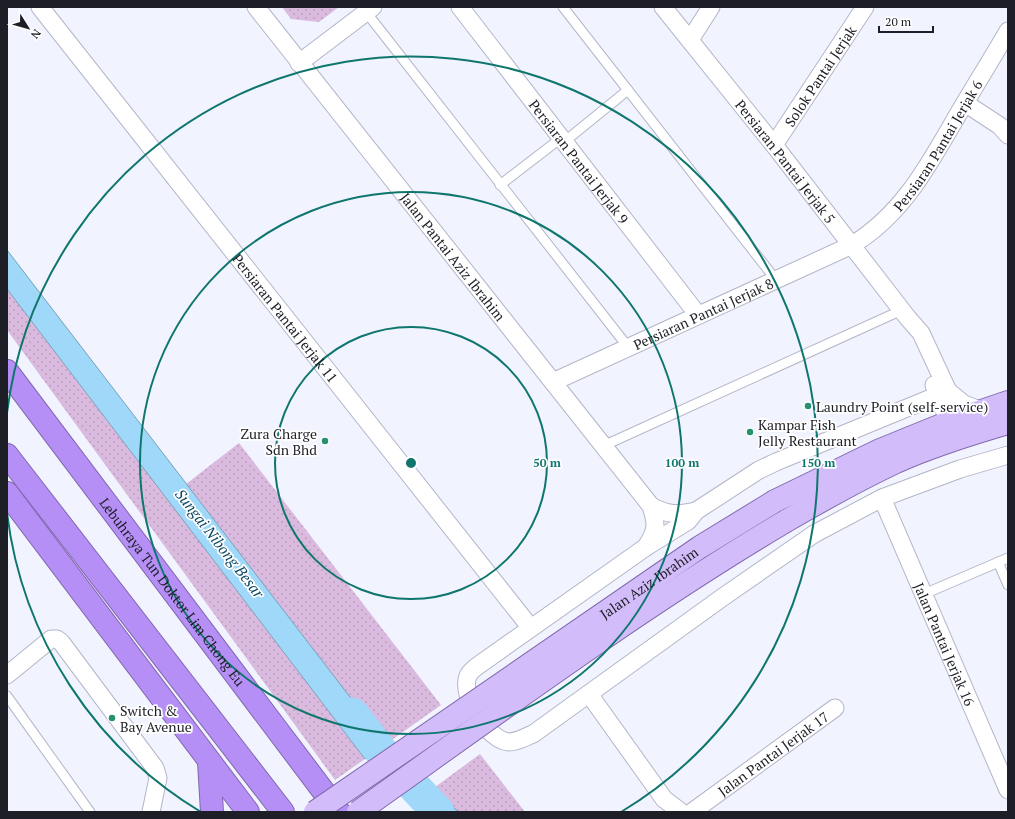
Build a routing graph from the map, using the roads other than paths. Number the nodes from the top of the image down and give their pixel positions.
1 (40, 7) edge
2 (256, 7) edge
3 (460, 7) edge
4 (563, 7) edge
5 (663, 7) edge
6 (711, 7) edge
7 (865, 7) edge
8 (370, 10) edge
9 (1008, 31) edge
10 (690, 40) junction
11 (299, 63) junction
12 (628, 90) junction
13 (965, 102) junction
14 (1008, 135) edge
15 (562, 140) junction
16 (774, 145) junction
17 (500, 185) junction
18 (852, 245) junction
19 (776, 280) junction
20 (904, 314) junction
21 (698, 315) junction
22 (628, 347) junction
23 (7, 371) edge
24 (553, 382) junction
25 (943, 393) junction
26 (1008, 402) edge
27 (982, 410) junction
28 (949, 422) junction
29 (1008, 423) edge
30 (604, 446) junction
31 (7, 455) edge
32 (1008, 455) edge
33 (7, 493) edge
34 (882, 498) junction
35 (651, 506) junction
36 (696, 511) junction
37 (646, 547) junction
38 (1008, 558) edge
39 (998, 562) junction
40 (1008, 585) edge
41 (924, 594) junction
42 (530, 627) junction
43 (7, 675) edge
44 (588, 694) junction
45 (7, 696) edge
46 (835, 708) dead end
47 (209, 762) junction
48 (1008, 790) edge
49 (90, 812) edge
50 (151, 812) edge
51 (212, 812) edge
52 (248, 812) edge
53 (283, 812) edge
54 (315, 812) edge
55 (339, 812) edge
56 (358, 812) edge
57 (681, 812) edge
58 (692, 812) edge

1 - 42 street, Persiaran Pantai Jerjak 11
2 - 11 street, Jalan Pantai Aziz Ibrahim
3 - 15 street, Persiaran Pantai Jerjak 9
4 - 12 lane
5 - 10 street, Persiaran Pantai Jerjak 5
6 - 10 street
7 - 16 street, Solok Pantai Jerjak
8 - 11 street
8 - 17 lane
9 - 13 street, Persiaran Pantai Jerjak 6
10 - 16 street, Persiaran Pantai Jerjak 5
11 - 24 street, Jalan Pantai Aziz Ibrahim
12 - 15 lane
12 - 19 lane
13 - 14 street
13 - 18 street, Persiaran Pantai Jerjak 6
15 - 17 lane
15 - 21 street, Persiaran Pantai Jerjak 9
16 - 18 street, Persiaran Pantai Jerjak 5
17 - 22 lane
18 - 19 street, Persiaran Pantai Jerjak 8
18 - 20 street, Persiaran Pantai Jerjak 5
19 - 21 street, Persiaran Pantai Jerjak 8
20 - 25 street, Persiaran Pantai Jerjak 5
20 - 30 lane
21 - 22 street, Persiaran Pantai Jerjak 8
22 - 24 street, Persiaran Pantai Jerjak 8
23 - 55 highway, Lebuhraya Tun Doktor Lim Chong Eu
24 - 30 street, Jalan Pantai Aziz Ibrahim
25 - 27 street, Persiaran Pantai Jerjak 5
25 - 28 street, Persiaran Pantai Jerjak 5
25 - 36 street
26 - 27 main road, Jalan Aziz Ibrahim
27 - 28 main road, Jalan Aziz Ibrahim
28 - 54 main road, Jalan Aziz Ibrahim, bridge
29 - 56 main road, Jalan Aziz Ibrahim, bridge
30 - 35 street, Jalan Pantai Aziz Ibrahim
31 - 53 highway
32 - 34 street
33 - 47 highway
34 - 41 street, Jalan Pantai Jerjak 16
34 - 44 street
35 - 36 street, Jalan Pantai Aziz Ibrahim
35 - 37 street, Jalan Pantai Aziz Ibrahim
36 - 37 street
37 - 42 street
38 - 39 lane
39 - 40 lane
39 - 41 lane
41 - 48 street, Jalan Pantai Jerjak 16
42 - 44 street
43 - 50 street
44 - 57 street
45 - 49 lane
46 - 58 street, Jalan Pantai Jerjak 17
47 - 51 highway
47 - 52 highway

